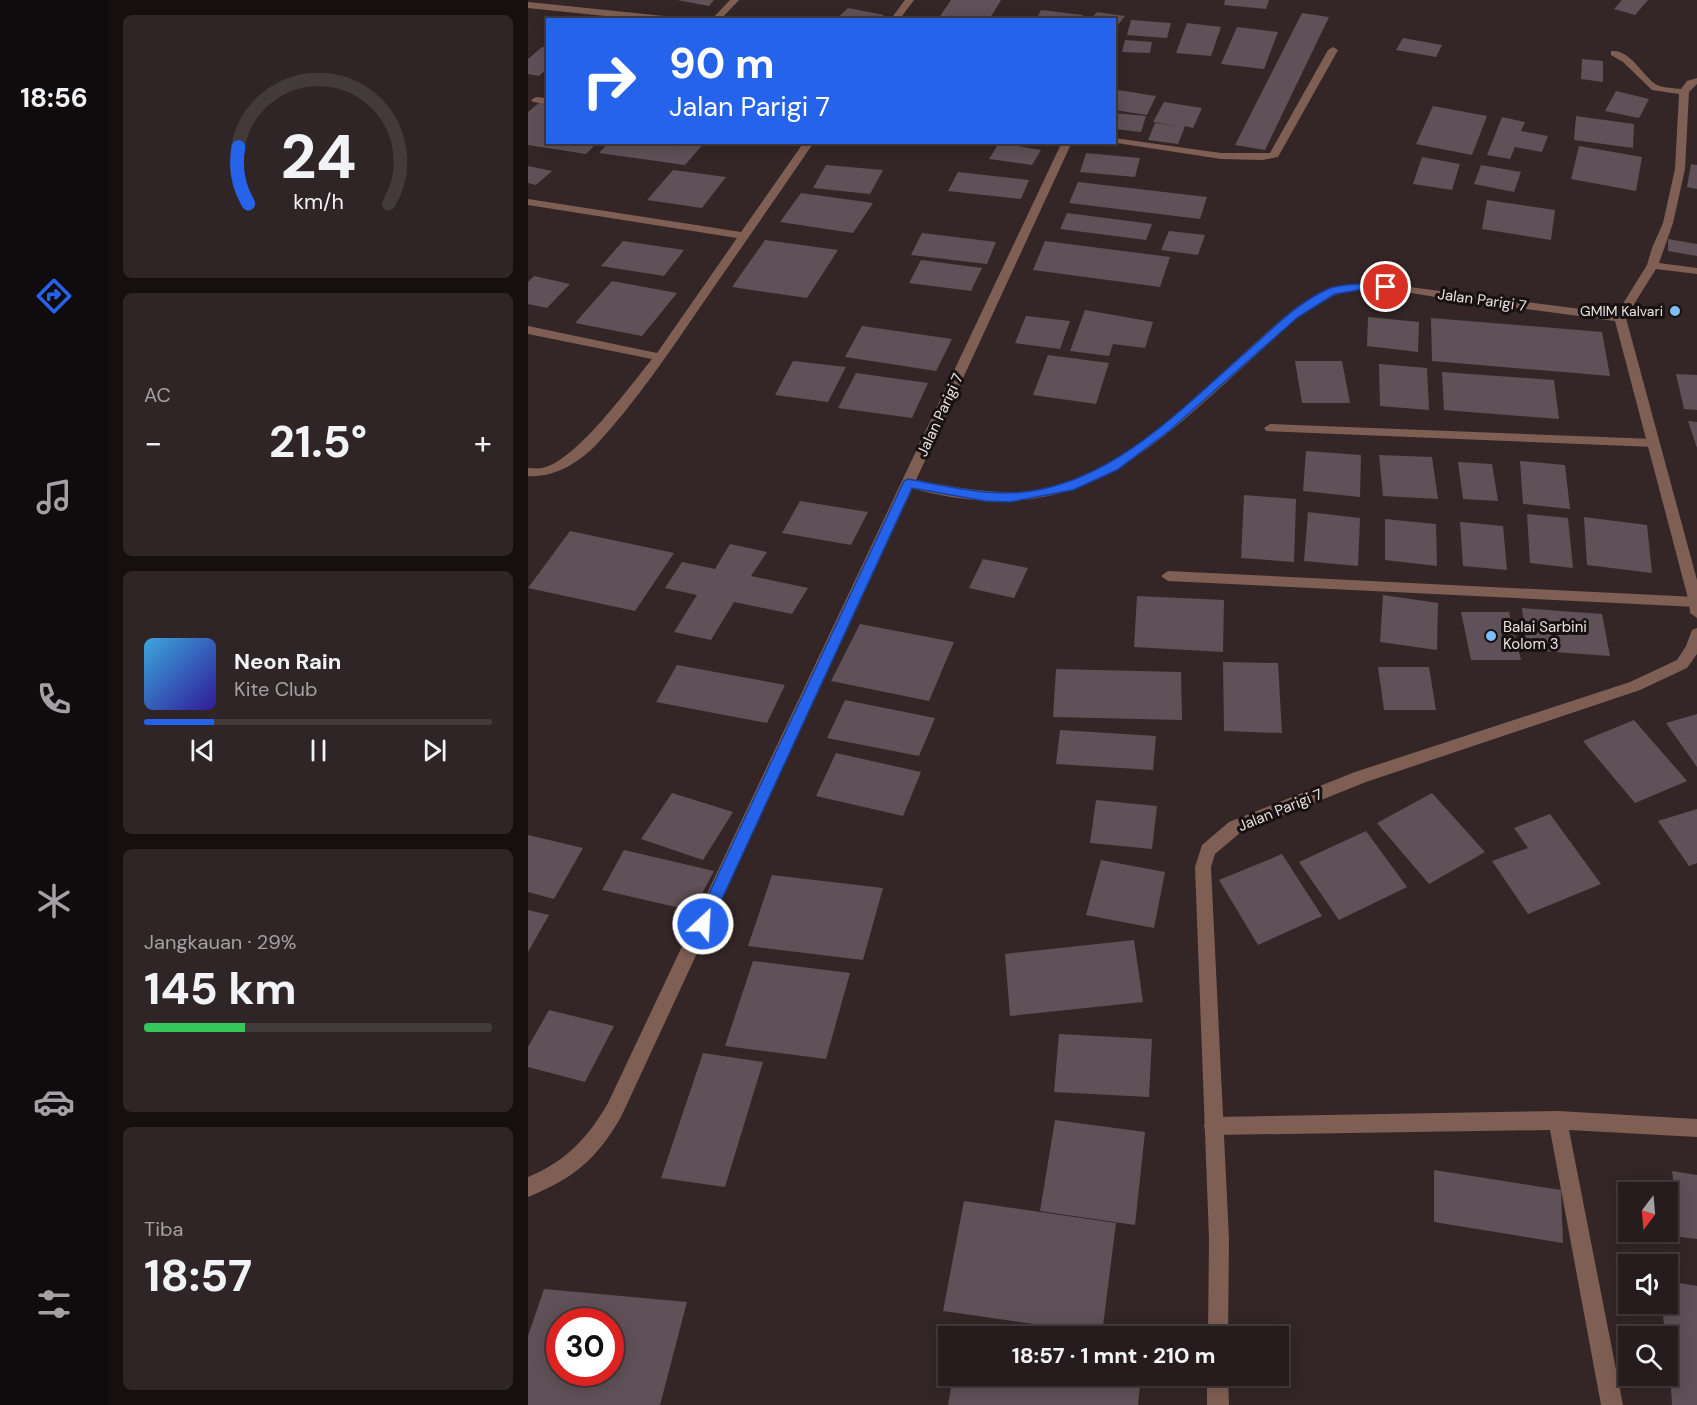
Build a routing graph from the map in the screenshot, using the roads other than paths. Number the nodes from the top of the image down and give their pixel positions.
1 (735, 0) edge
2 (910, 0) edge
3 (528, 5) edge
4 (655, 18) edge
5 (717, 18) edge
6 (896, 18) edge
7 (1333, 50) dead end
8 (1614, 53) dead end
9 (1697, 81) edge
10 (1684, 92) junction
11 (536, 100) dead end
12 (546, 101) edge
13 (1116, 141) edge
14 (808, 144) edge
15 (1066, 144) edge
16 (528, 202) edge
17 (746, 236) junction
18 (1653, 265) junction
19 (1697, 271) edge
20 (1620, 318) junction
21 (528, 330) edge
22 (660, 357) junction
23 (1270, 428) dead end
24 (1654, 443) junction
25 (528, 472) edge
26 (908, 483) junction
27 (1168, 576) dead end
28 (1697, 608) edge
29 (1697, 634) edge
30 (1558, 1120) junction
31 (1213, 1126) junction
32 (1697, 1128) edge
33 (528, 1187) edge
34 (1218, 1326) edge
35 (1218, 1386) edge
36 (1218, 1405) edge
37 (1612, 1405) edge

1 - 5 street
2 - 6 street
3 - 4 street
7 - 13 street
8 - 10 street
9 - 10 street
10 - 18 street
11 - 12 street
14 - 17 street
15 - 26 street, Jalan Parigi 7
16 - 17 street
17 - 22 street
18 - 19 street
18 - 20 street
20 - 24 street
20 - 26 street, Jalan Parigi 7
21 - 22 street
22 - 25 street
23 - 24 street
24 - 28 street
26 - 33 street
27 - 28 street
29 - 31 street, Jalan Parigi 7
30 - 31 street
30 - 32 street
30 - 37 street
31 - 34 street, Jalan Parigi 7
35 - 36 street

